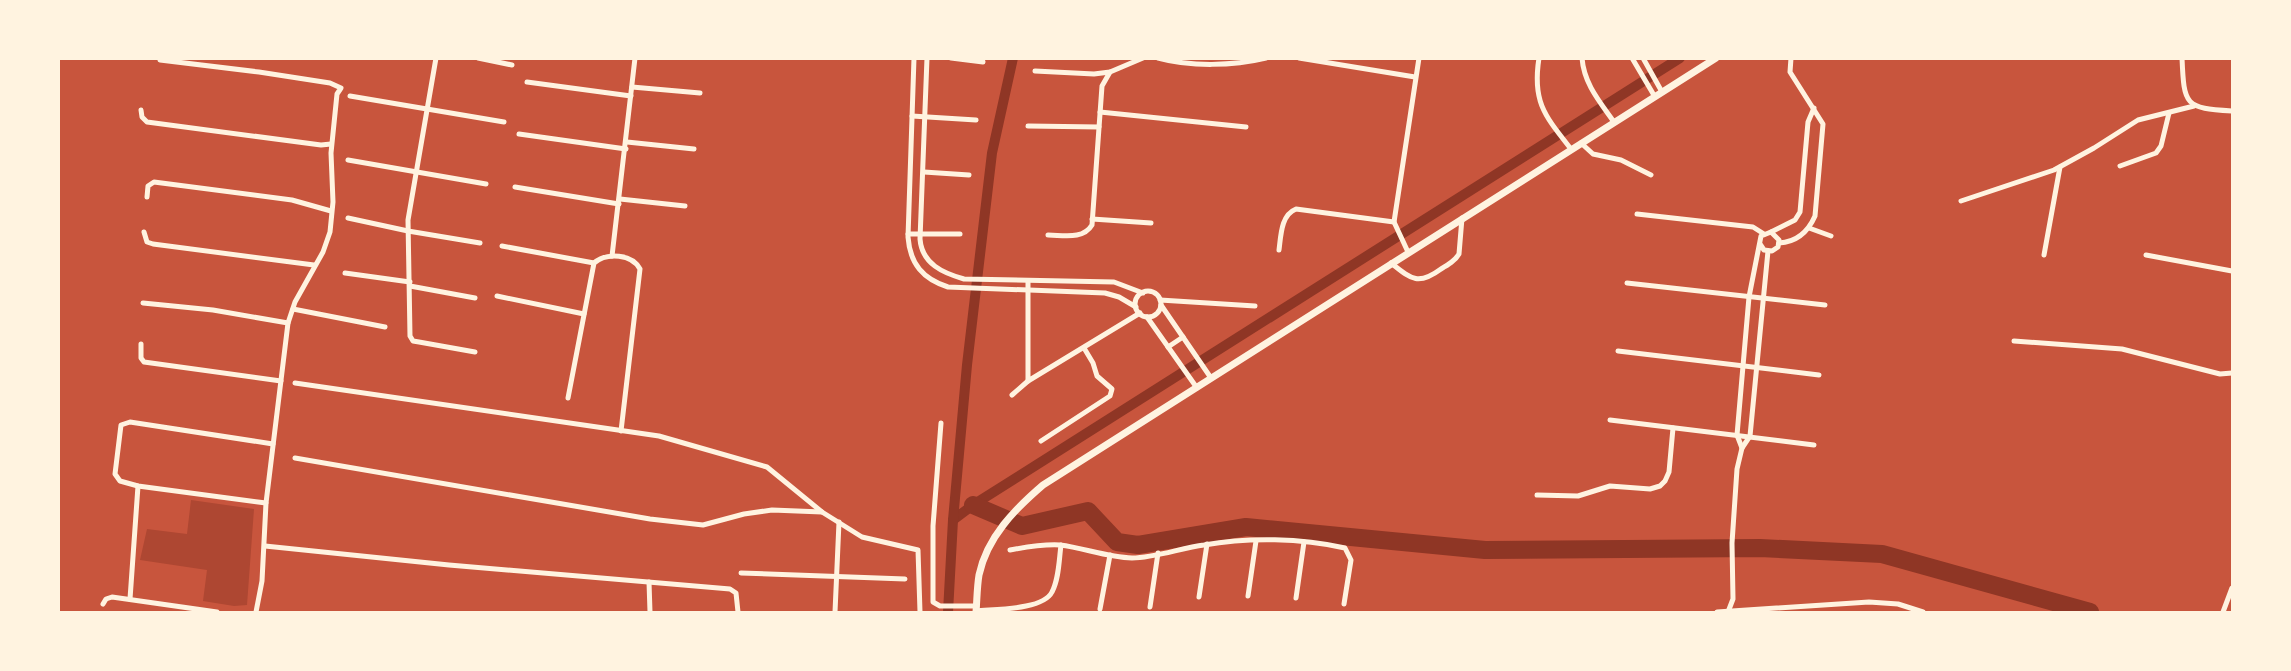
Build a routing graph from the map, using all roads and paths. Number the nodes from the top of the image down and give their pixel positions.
1 (436, 58) edge
2 (478, 58) edge
3 (635, 58) edge
4 (914, 58) edge
5 (927, 58) edge
6 (951, 58) edge
7 (1143, 58) edge
8 (1158, 58) edge
9 (1266, 58) edge
10 (1299, 58) edge
11 (1419, 58) edge
12 (1539, 58) edge
13 (1582, 58) edge
14 (1632, 58) edge
15 (1642, 58) edge
16 (1716, 58) edge
17 (1791, 58) edge
18 (2182, 58) edge
19 (160, 60) dead end
20 (983, 62) dead end
21 (512, 65) dead end
22 (1035, 71) dead end
23 (1110, 72) junction
24 (1416, 77) junction
25 (527, 82) dead end
26 (632, 87) junction
27 (700, 93) dead end
28 (1658, 95) junction
29 (350, 96) dead end
30 (631, 96) junction
31 (2194, 106) junction
32 (1814, 108) junction
33 (141, 110) dead end
34 (427, 110) junction
35 (2232, 111) edge
36 (1100, 112) junction
37 (2169, 112) junction
38 (912, 116) junction
39 (926, 117) junction
40 (976, 120) dead end
41 (1612, 120) junction
42 (504, 122) dead end
43 (1028, 126) dead end
44 (1099, 127) junction
45 (1246, 127) dead end
46 (519, 134) dead end
47 (627, 142) junction
48 (1581, 143) junction
49 (332, 144) junction
50 (1568, 146) junction
51 (626, 149) junction
52 (694, 149) dead end
53 (348, 160) dead end
54 (2120, 166) dead end
55 (2060, 167) junction
56 (416, 172) junction
57 (924, 172) junction
58 (969, 175) dead end
59 (1651, 175) dead end
60 (486, 184) dead end
61 (514, 187) dead end
62 (147, 197) dead end
63 (619, 201) junction
64 (1961, 201) dead end
65 (685, 206) dead end
66 (332, 211) junction
67 (1636, 214) dead end
68 (348, 218) dead end
69 (1462, 218) junction
70 (1092, 219) junction
71 (1151, 223) dead end
72 (1394, 225) junction
73 (1809, 228) junction
74 (408, 231) junction
75 (144, 232) dead end
76 (1771, 232) junction
77 (908, 234) junction
78 (920, 234) junction
79 (960, 234) dead end
80 (1764, 234) junction
81 (1048, 236) dead end
82 (1832, 237) dead end
83 (480, 243) dead end
84 (1779, 243) junction
85 (1760, 244) junction
86 (502, 246) dead end
87 (1407, 249) junction
88 (1279, 250) dead end
89 (1768, 251) junction
90 (2044, 255) dead end
91 (2146, 255) dead end
92 (612, 256) junction
93 (594, 263) junction
94 (1391, 263) junction
95 (314, 266) junction
96 (2232, 271) edge
97 (345, 273) dead end
98 (1028, 281) junction
99 (1627, 283) dead end
100 (411, 284) junction
101 (1028, 291) junction
102 (1143, 292) junction
103 (497, 296) dead end
104 (1749, 297) junction
105 (475, 298) dead end
106 (1764, 299) junction
107 (143, 303) dead end
108 (1161, 303) junction
109 (1825, 305) dead end
110 (1255, 306) dead end
111 (1136, 307) junction
112 (293, 309) junction
113 (1140, 313) junction
114 (584, 314) junction
115 (1147, 317) junction
116 (288, 323) junction
117 (385, 327) dead end
118 (1183, 337) junction
119 (2014, 341) dead end
120 (141, 344) dead end
121 (1168, 347) junction
122 (1084, 348) junction
123 (1618, 351) dead end
124 (475, 352) dead end
125 (1744, 366) junction
126 (1758, 367) junction
127 (2232, 373) edge
128 (1819, 375) dead end
129 (1211, 378) junction
130 (281, 381) junction
131 (1028, 381) junction
132 (295, 383) dead end
133 (1197, 388) junction
134 (1012, 395) dead end
135 (568, 398) dead end
136 (1610, 420) dead end
137 (941, 423) dead end
138 (1673, 428) junction
139 (621, 431) junction
140 (1737, 435) junction
141 (1750, 436) junction
142 (1041, 441) dead end
143 (273, 444) junction
144 (1814, 445) dead end
145 (1742, 448) junction
146 (295, 458) dead end
147 (138, 486) junction
148 (1537, 495) dead end
149 (266, 502) junction
150 (822, 512) junction
151 (839, 522) junction
152 (1256, 541) junction
153 (1304, 542) junction
154 (1207, 544) junction
155 (1062, 545) junction
156 (265, 546) junction
157 (1010, 550) dead end
158 (1158, 554) junction
159 (1110, 555) junction
160 (741, 573) dead end
161 (836, 576) junction
162 (905, 579) dead end
163 (649, 582) junction
164 (2232, 588) edge
165 (1248, 596) dead end
166 (1199, 597) dead end
167 (1296, 598) dead end
168 (130, 599) junction
169 (1733, 599) junction
170 (103, 604) dead end
171 (1344, 604) dead end
172 (1150, 607) dead end
173 (1100, 609) dead end
174 (976, 610) edge
175 (2224, 610) edge
176 (2232, 610) edge
177 (217, 612) edge
178 (256, 612) edge
179 (650, 612) edge
180 (738, 612) edge
181 (836, 612) edge
182 (920, 612) edge
183 (1717, 612) edge
184 (1728, 612) edge
185 (1741, 612) edge
186 (1923, 612) edge

1 - 34 street
2 - 21 street
3 - 26 street
4 - 38 street
5 - 39 street
6 - 20 street
7 - 23 street
8 - 9 street
10 - 24 street
11 - 24 street
12 - 50 street
13 - 41 street
14 - 28 street
15 - 28 street
16 - 28 street
17 - 32 street
18 - 31 street
19 - 49 street
22 - 23 street
23 - 36 street
24 - 72 street
25 - 30 street
26 - 27 street
26 - 30 street
28 - 41 street
29 - 34 street
30 - 47 street
31 - 35 street
31 - 37 street
32 - 73 street
32 - 76 street
33 - 49 street
34 - 42 street
34 - 56 street
36 - 44 street
36 - 45 street
37 - 54 street
37 - 55 street
38 - 39 street
38 - 77 street
39 - 40 street
39 - 57 street
41 - 48 street
43 - 44 street
44 - 70 street
46 - 51 street
47 - 51 street
47 - 52 street
48 - 50 street
48 - 59 street
49 - 66 street
50 - 69 street
51 - 63 street
53 - 56 street
55 - 64 street
55 - 90 street
56 - 60 street
56 - 74 street
57 - 58 street
57 - 78 street
61 - 63 street
62 - 66 street
63 - 65 street
63 - 92 street
66 - 95 street
67 - 80 street
68 - 74 street
69 - 87 street
69 - 94 street
70 - 71 street
70 - 81 street
72 - 87 street
72 - 88 street
73 - 82 street
73 - 84 street
74 - 83 street
74 - 100 street
75 - 95 street
76 - 80 street
76 - 84 street
77 - 78 street
77 - 101 street
78 - 79 street
78 - 98 street
80 - 85 street
84 - 89 street
85 - 89 street
85 - 104 street
86 - 93 street
87 - 94 street
89 - 106 street
91 - 96 street
92 - 93 street
92 - 139 street
93 - 114 street
94 - 129 street
95 - 112 street
97 - 100 street
98 - 101 street
98 - 102 street
99 - 104 street
100 - 105 street
100 - 124 street
101 - 111 street
101 - 131 street
102 - 108 street
102 - 111 street
103 - 114 street
104 - 106 street
104 - 125 street
106 - 109 street
106 - 126 street
107 - 116 street
108 - 110 street
108 - 115 street
108 - 118 street
111 - 113 street
112 - 116 street
112 - 117 street
113 - 115 street
113 - 122 street
114 - 135 street
115 - 121 street
116 - 130 street
118 - 121 street
118 - 129 street
119 - 127 street
120 - 130 street
121 - 133 street
122 - 131 street
122 - 142 street
123 - 125 street
125 - 126 street
125 - 140 street
126 - 128 street
126 - 141 street
129 - 133 street
130 - 143 street
131 - 134 street
132 - 139 street
133 - 174 street
136 - 138 street
137 - 174 street
138 - 140 street
138 - 148 street
139 - 150 street
140 - 141 street
140 - 145 street
141 - 144 street
141 - 145 street
143 - 147 street
143 - 149 street
145 - 169 street
146 - 150 street
147 - 149 street
147 - 168 street
149 - 156 street
150 - 151 street
151 - 161 street
151 - 182 street
152 - 153 street
152 - 154 street
152 - 165 street
153 - 167 street
153 - 171 street
154 - 158 street
154 - 166 street
155 - 157 street
155 - 159 street
155 - 174 street
156 - 163 street
156 - 178 street
158 - 159 street
158 - 172 street
159 - 173 street
160 - 161 street
161 - 162 street
161 - 181 street
163 - 179 street
163 - 180 street
164 - 175 street
168 - 170 street
168 - 177 street
169 - 184 street
169 - 185 street
175 - 176 street
183 - 184 street
184 - 185 street
185 - 186 street

